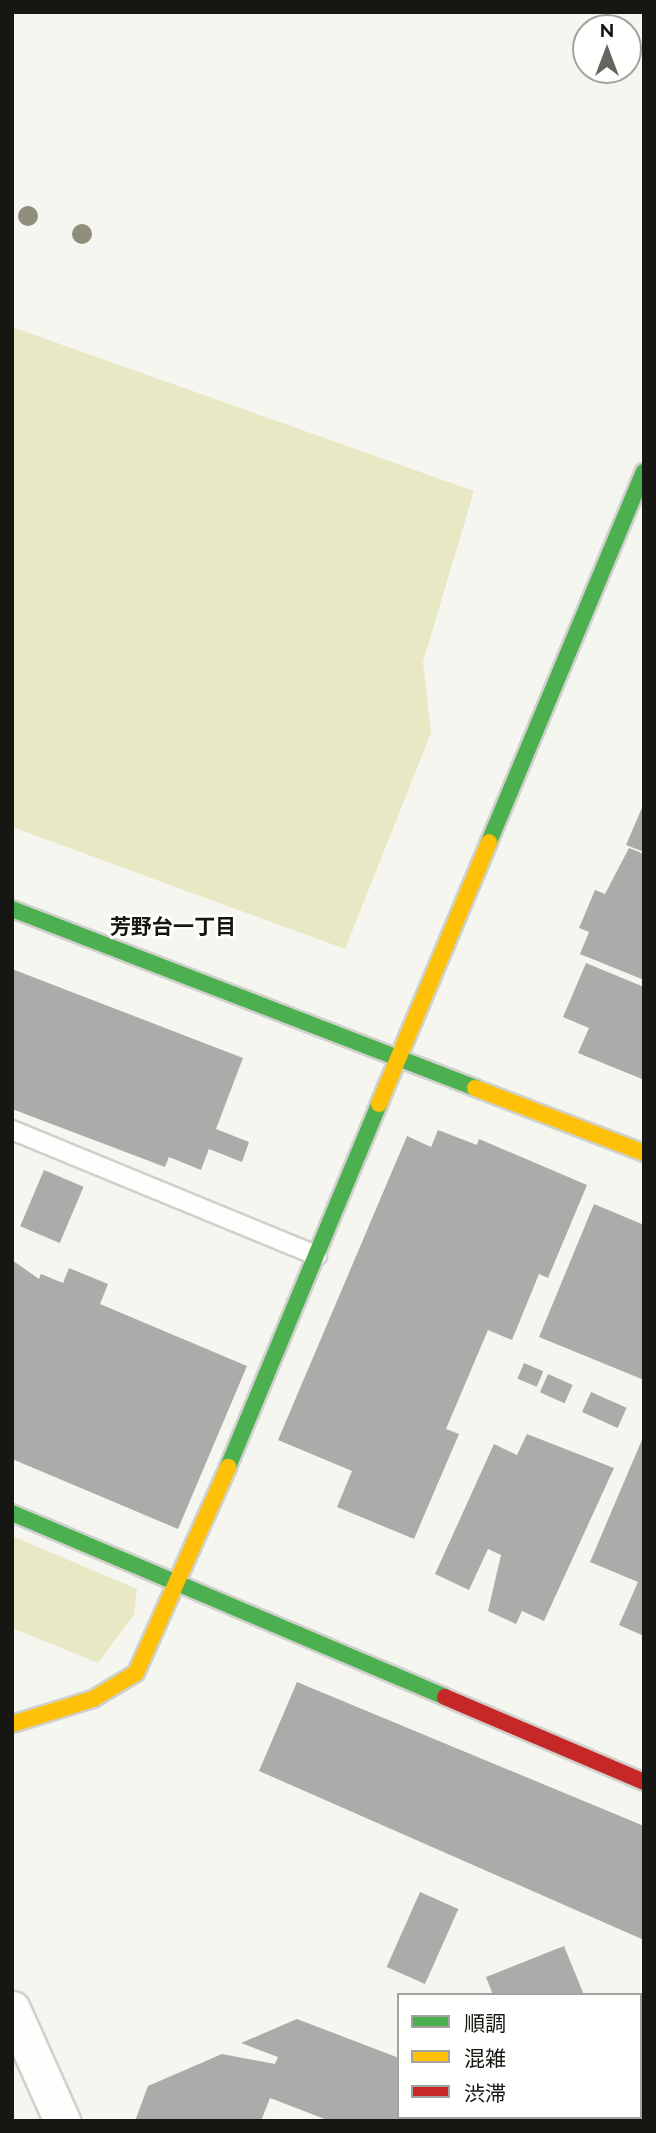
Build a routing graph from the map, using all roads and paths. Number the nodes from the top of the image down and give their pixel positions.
1 (644, 472) edge
2 (12, 909) edge
3 (397, 1059) junction
4 (12, 1130) edge
5 (644, 1153) edge
6 (317, 1256) junction
7 (12, 1513) edge
8 (181, 1584) junction
9 (12, 1724) edge
10 (644, 1782) edge
11 (12, 2009) edge
12 (62, 2121) edge

1 - 3 street
2 - 3 street
3 - 5 street
3 - 6 street
4 - 6 lane
6 - 8 street
7 - 8 street
8 - 9 street
8 - 10 street
11 - 12 street

